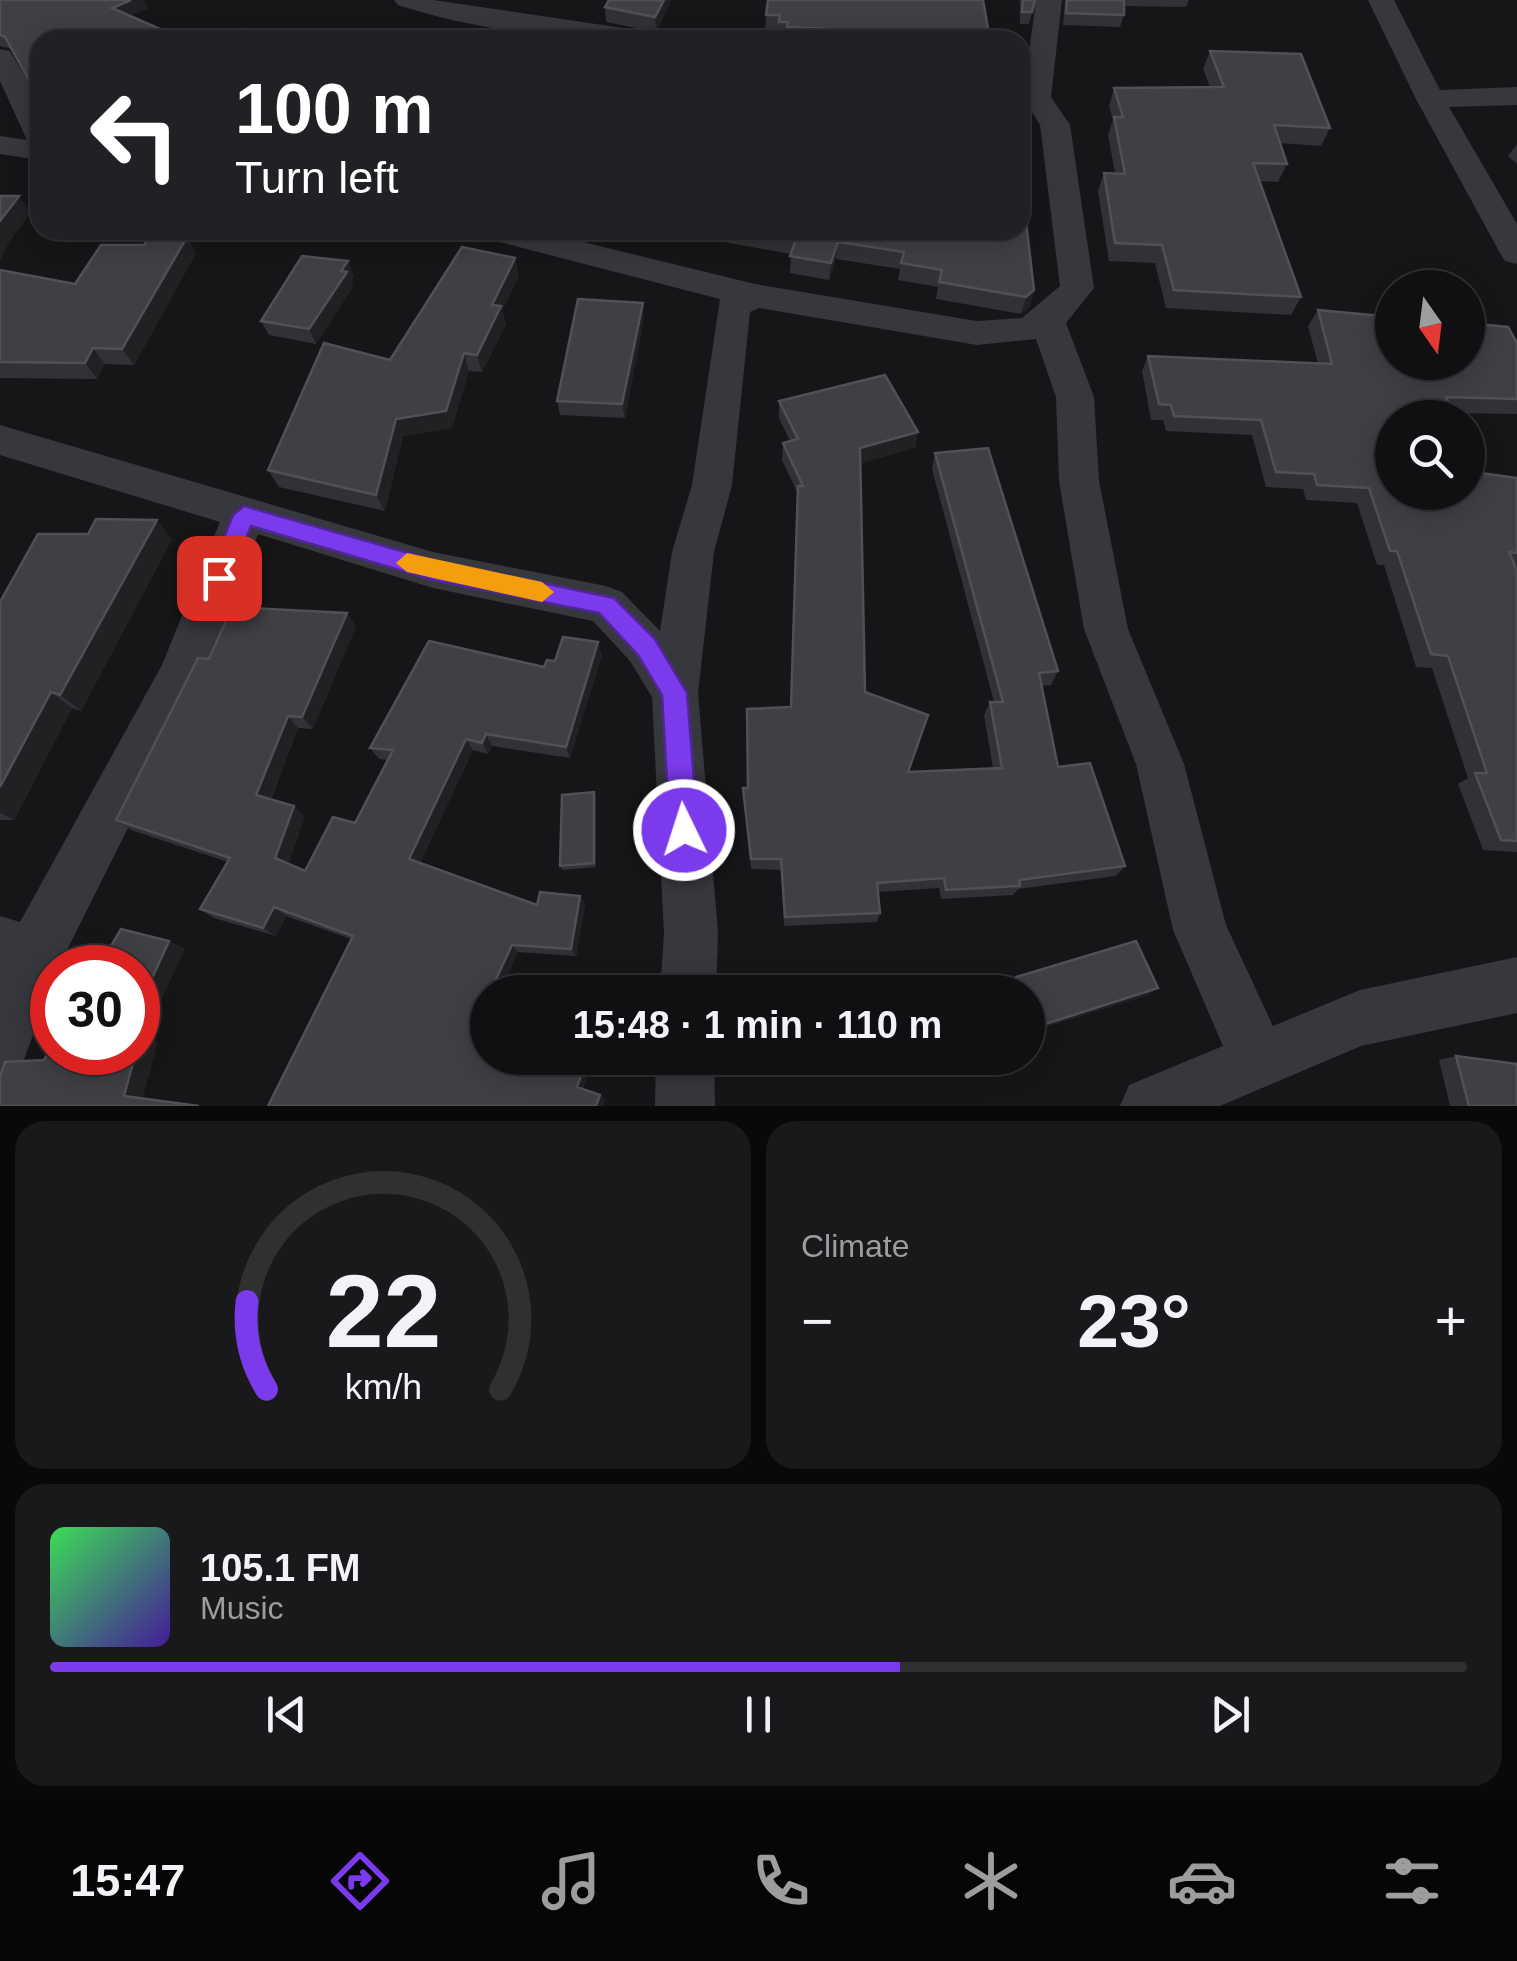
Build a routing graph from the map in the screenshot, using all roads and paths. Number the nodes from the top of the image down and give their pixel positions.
1 (407, 0) edge
2 (1050, 0) edge
3 (1381, 0) edge
4 (454, 7) edge
5 (591, 30) edge
6 (0, 57) edge
7 (1030, 88) edge
8 (1517, 96) edge
9 (1030, 99) edge
10 (1430, 99) junction
11 (30, 108) edge
12 (0, 145) edge
13 (30, 149) edge
14 (532, 240) edge
15 (1517, 253) edge
16 (755, 296) junction
17 (1048, 324) junction
18 (0, 440) edge
19 (244, 515) junction
20 (675, 693) junction
21 (17, 949) edge
22 (689, 975) edge
23 (1517, 985) edge
24 (0, 1051) edge
25 (1260, 1060) junction
26 (685, 1075) edge
27 (685, 1106) edge
28 (1150, 1106) edge

1 - 4 street
2 - 7 street
3 - 10 street
4 - 5 street
6 - 11 street
8 - 10 street
9 - 17 street
10 - 15 street
12 - 13 street
14 - 16 street
16 - 17 street
16 - 20 street
17 - 25 street
18 - 19 street
19 - 20 street
19 - 21 street
20 - 22 street
21 - 24 street
23 - 25 street
25 - 28 street
26 - 27 street

